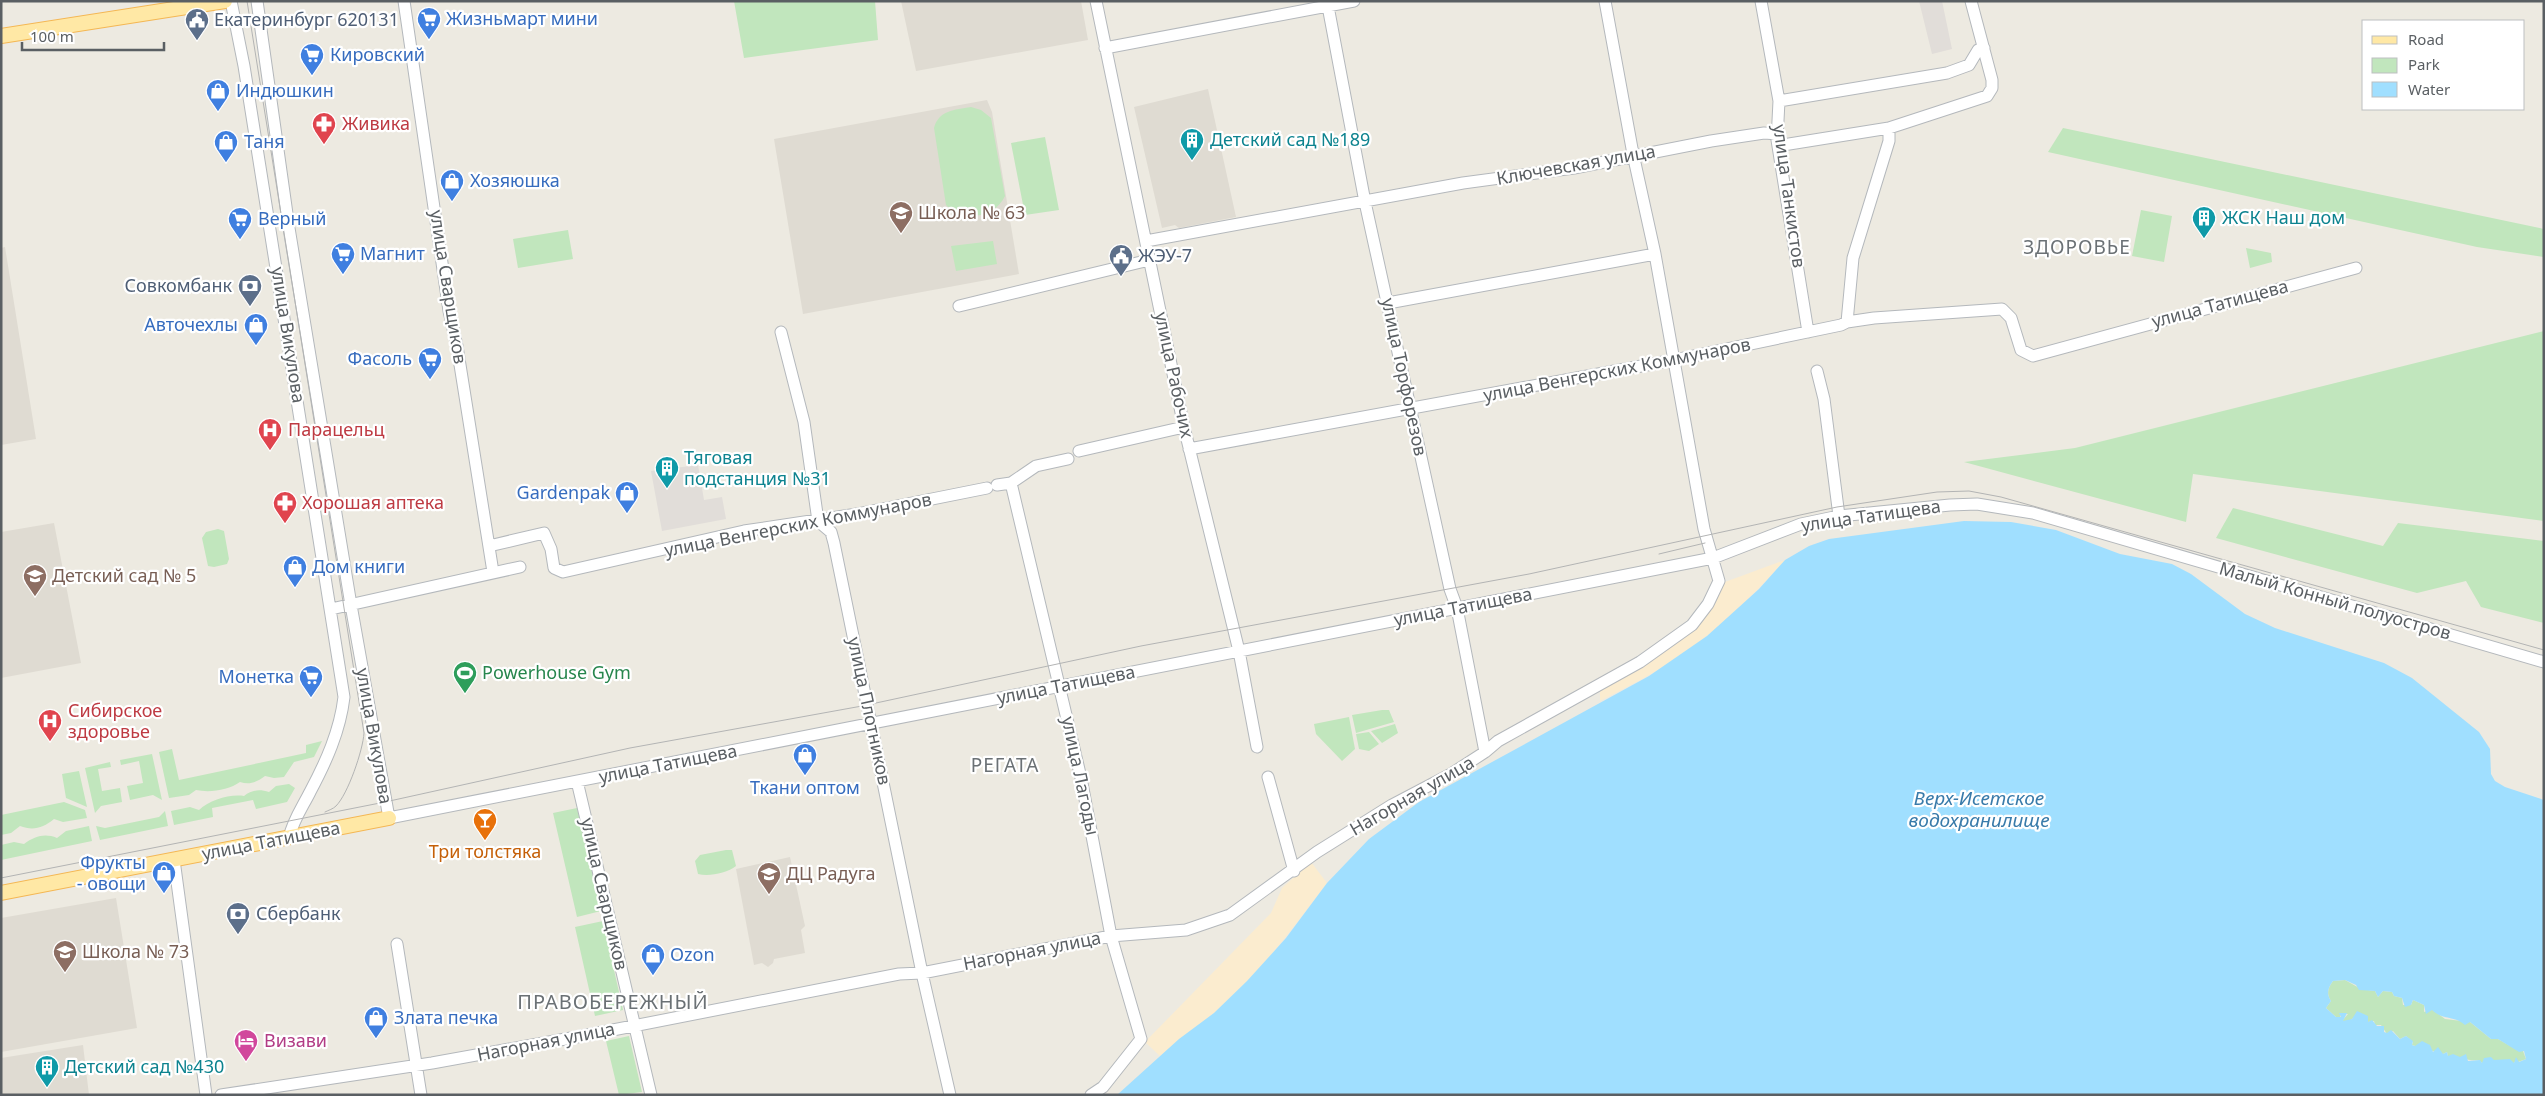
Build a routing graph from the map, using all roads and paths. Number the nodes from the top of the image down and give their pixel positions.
1 (225, 1) edge
2 (231, 1) edge
3 (257, 1) edge
4 (404, 1) edge
5 (1096, 1) edge
6 (1354, 1) edge
7 (1605, 1) edge
8 (1761, 1) edge
9 (1971, 1) edge
10 (1327, 4) edge
11 (1, 36) edge
12 (1105, 48) junction
13 (1984, 48) junction
14 (1780, 101) junction
15 (1889, 128) junction
16 (1778, 134) junction
17 (1634, 154) junction
18 (1365, 202) junction
19 (1146, 241) junction
20 (1655, 254) junction
21 (1150, 258) junction
22 (2356, 268) dead end
23 (1388, 303) junction
24 (959, 306) dead end
25 (1847, 322) junction
26 (781, 332) dead end
27 (1808, 332) junction
28 (1674, 360) junction
29 (1817, 371) dead end
30 (1410, 408) junction
31 (1184, 427) junction
32 (1189, 449) junction
33 (1079, 451) dead end
34 (1068, 458) dead end
35 (1011, 483) junction
36 (1839, 516) junction
37 (818, 520) junction
38 (2126, 540) joint
39 (488, 546) junction
40 (1714, 558) junction
41 (520, 567) dead end
42 (493, 572) junction
43 (351, 606) junction
44 (1457, 608) junction
45 (331, 609) junction
46 (1240, 651) junction
47 (2544, 662) edge
48 (1061, 686) junction
49 (872, 724) junction
50 (1257, 747) dead end
51 (1485, 752) junction
52 (1268, 777) dead end
53 (578, 782) junction
54 (389, 818) junction
55 (289, 838) junction
56 (174, 860) junction
57 (1294, 871) junction
58 (1, 893) edge
59 (1111, 936) junction
60 (397, 944) dead end
61 (922, 973) junction
62 (634, 1026) junction
63 (416, 1066) junction
64 (206, 1095) edge
65 (221, 1095) edge
66 (421, 1095) edge
67 (651, 1095) edge
68 (950, 1095) edge
69 (1090, 1095) edge

1 - 11 main road
2 - 45 street, улица Викулова
3 - 43 street, улица Викулова
4 - 39 street, улица Сварщиков
5 - 12 street, улица Рабочих
6 - 10 street
7 - 17 street, Нагорная улица
8 - 14 street, улица Танкистов
9 - 13 street
10 - 12 street
10 - 18 street, улица Торфорезов
12 - 19 street, улица Рабочих
13 - 14 street
13 - 15 street, Ключевская улица
14 - 16 street, улица Танкистов
15 - 16 street, Ключевская улица
15 - 25 street
16 - 17 street, Ключевская улица
16 - 27 street, улица Танкистов
17 - 18 street, Ключевская улица
17 - 20 street, Нагорная улица
18 - 19 street, Ключевская улица
18 - 23 street, улица Торфорезов
19 - 21 street, улица Рабочих
20 - 23 street
20 - 28 street, Нагорная улица
21 - 24 street
21 - 31 street, улица Рабочих
22 - 25 street, улица Татищева
23 - 30 street, улица Торфорезов
25 - 27 street, улица Венгерских Коммунаров
26 - 37 street, улица Плотников
27 - 28 street, улица Венгерских Коммунаров
28 - 30 street, улица Венгерских Коммунаров
28 - 40 street, Нагорная улица
29 - 36 street
30 - 32 street, улица Венгерских Коммунаров
30 - 44 street, улица Торфорезов
31 - 32 street, улица Рабочих
31 - 33 street
32 - 46 street, улица Рабочих
34 - 35 street, улица Венгерских Коммунаров
35 - 37 street, улица Венгерских Коммунаров
35 - 48 street, улица Лагоды
36 - 38 street, улица Татищева
36 - 40 street, улица Татищева
37 - 39 street, улица Венгерских Коммунаров
37 - 49 street, улица Плотников
38 - 47 street, Малый Конный полуостров
39 - 42 street, улица Сварщиков
40 - 44 street, улица Татищева
40 - 51 street, Нагорная улица
41 - 42 street
42 - 43 street
43 - 45 street
43 - 54 street, улица Викулова
44 - 46 street, улица Татищева
44 - 51 street, улица Торфорезов
45 - 55 street, улица Викулова
46 - 48 street, улица Татищева
46 - 50 street, улица Рабочих
48 - 49 street, улица Татищева
48 - 59 street, улица Лагоды
49 - 53 street, улица Татищева
49 - 61 street, улица Плотников
51 - 57 street, Нагорная улица
52 - 57 street
53 - 54 street, улица Татищева
53 - 62 street, улица Сварщиков
54 - 55 main road, улица Татищева
55 - 56 main road, улица Татищева
56 - 58 main road, улица Татищева
56 - 64 street
57 - 59 street, Нагорная улица
59 - 61 street, Нагорная улица
59 - 69 street, улица Лагоды
60 - 63 street
61 - 62 street, Нагорная улица
61 - 68 street, улица Плотников
62 - 63 street, Нагорная улица
62 - 67 street, улица Сварщиков
63 - 65 street, Нагорная улица
63 - 66 street

